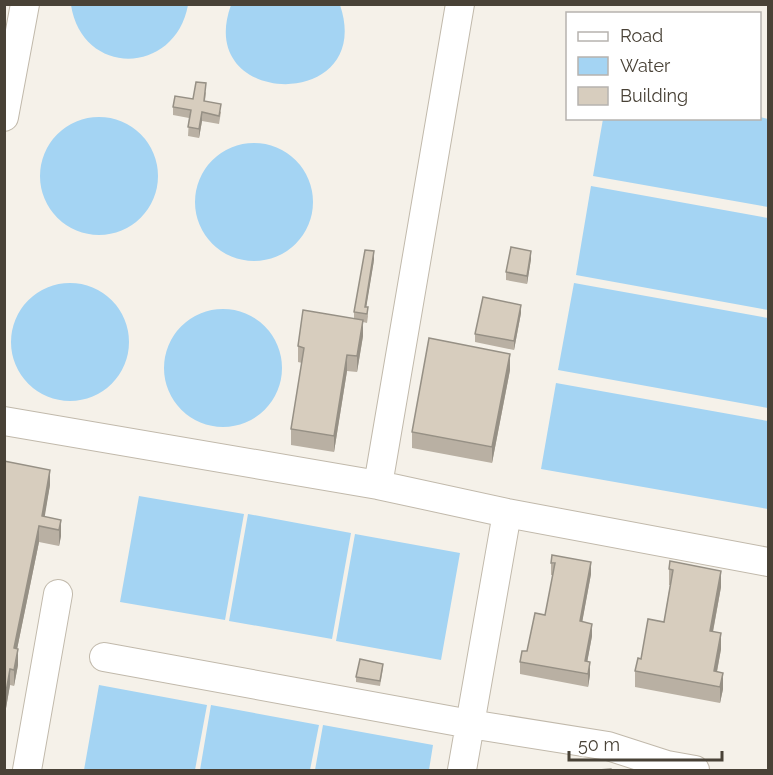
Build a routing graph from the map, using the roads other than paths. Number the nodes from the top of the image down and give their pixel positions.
1 (25, 4) edge
2 (459, 4) edge
3 (4, 117) edge
4 (4, 421) edge
5 (378, 485) junction
6 (507, 513) junction
7 (768, 562) edge
8 (58, 594) dead end
9 (104, 657) dead end
10 (470, 724) junction
11 (27, 771) edge
12 (462, 771) edge
13 (695, 771) edge

1 - 3 lane
2 - 5 lane
4 - 5 lane
5 - 6 lane
6 - 7 lane
6 - 10 lane
8 - 11 lane
9 - 10 lane
10 - 12 lane
10 - 13 lane

